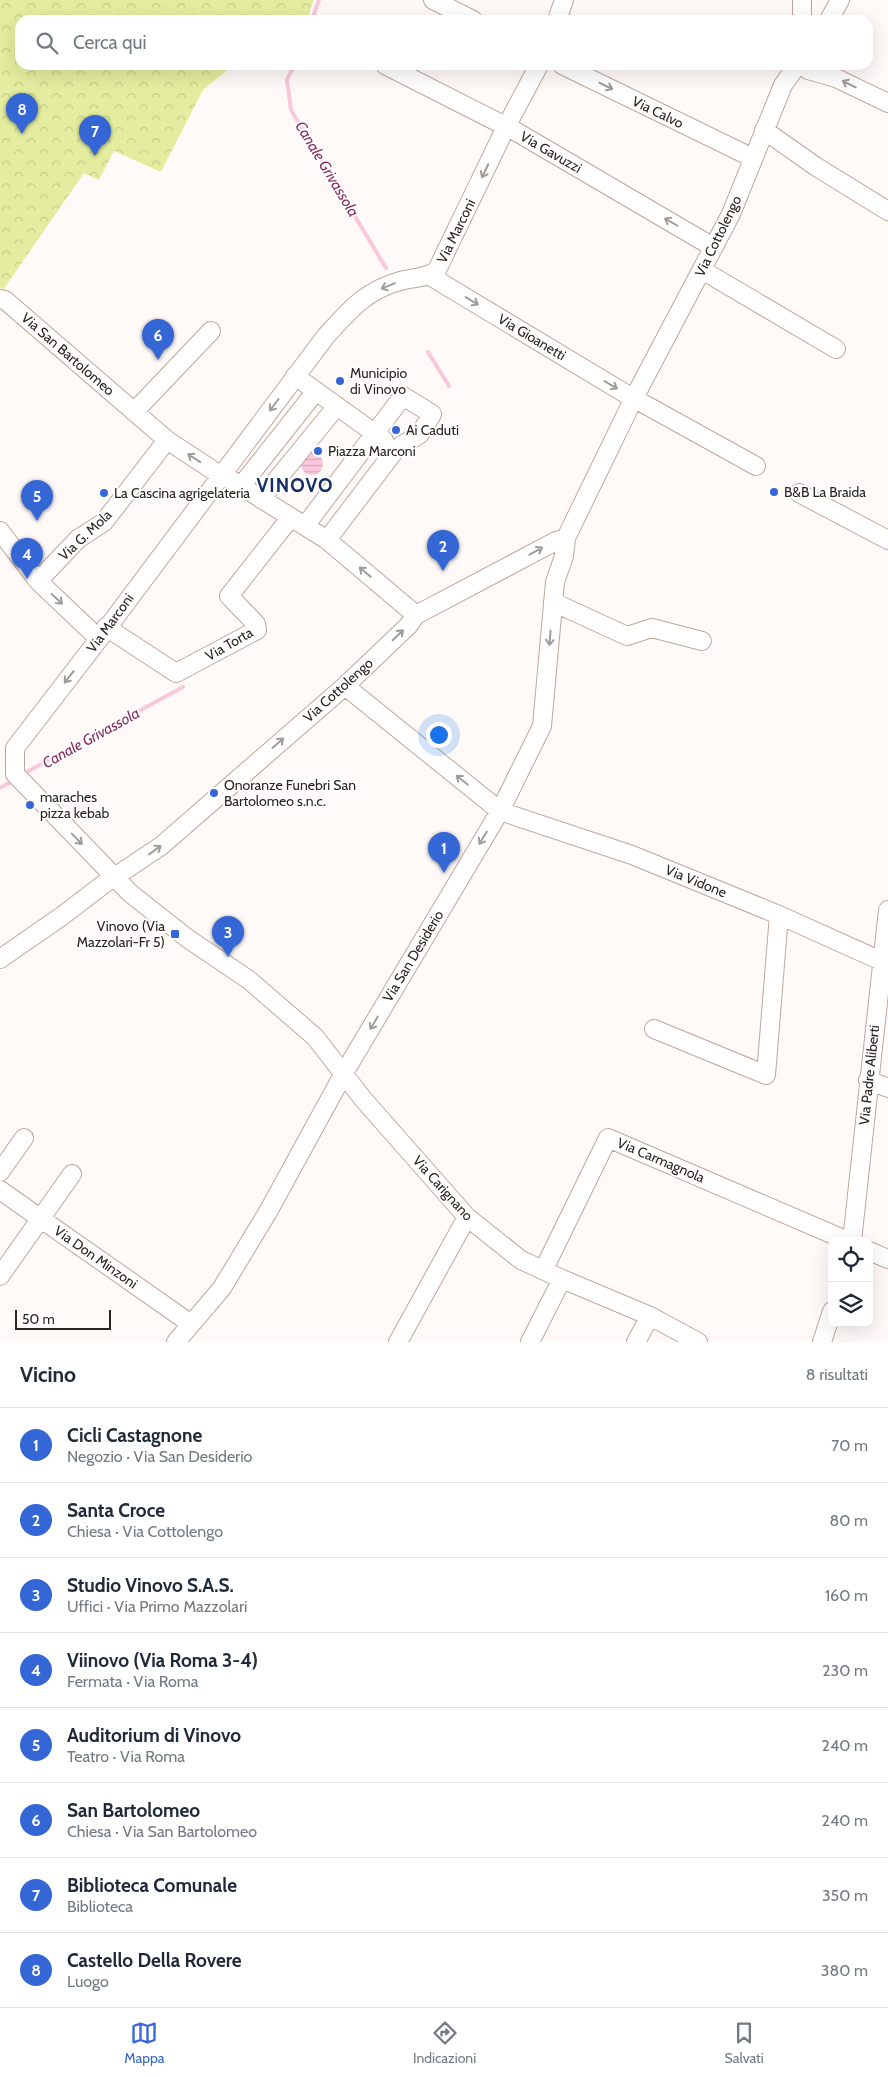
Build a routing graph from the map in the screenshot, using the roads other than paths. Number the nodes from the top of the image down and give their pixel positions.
1 (433, 0) edge
2 (564, 0) edge
3 (802, 0) edge
4 (840, 0) edge
5 (463, 15) edge
6 (559, 15) edge
7 (802, 15) edge
8 (832, 15) edge
9 (395, 70) edge
10 (536, 70) edge
11 (572, 70) edge
12 (798, 70) edge
13 (805, 70) edge
14 (888, 103) edge
15 (506, 127) junction
16 (764, 130) junction
17 (753, 158) junction
18 (888, 211) edge
19 (713, 246) junction
20 (702, 270) junction
21 (430, 276) junction
22 (0, 299) edge
23 (211, 331) dead end
24 (836, 349) dead end
25 (299, 371) junction
26 (316, 391) junction
27 (634, 398) junction
28 (337, 406) junction
29 (134, 412) junction
30 (375, 434) junction
31 (167, 440) junction
32 (401, 452) junction
33 (756, 466) dead end
34 (220, 475) junction
35 (241, 486) junction
36 (799, 493) dead end
37 (261, 499) junction
38 (298, 522) junction
39 (0, 531) edge
40 (566, 538) junction
41 (327, 540) junction
42 (888, 540) edge
43 (24, 563) junction
44 (52, 566) junction
45 (38, 581) junction
46 (553, 602) junction
47 (416, 615) junction
48 (103, 633) junction
49 (702, 641) dead end
50 (345, 686) junction
51 (17, 777) joint
52 (500, 811) junction
53 (115, 878) junction
54 (888, 910) edge
55 (779, 915) junction
56 (0, 959) edge
57 (885, 962) edge
58 (654, 1029) dead end
59 (344, 1073) junction
60 (868, 1080) junction
61 (888, 1088) edge
62 (24, 1138) dead end
63 (0, 1172) edge
64 (72, 1174) dead end
65 (0, 1190) edge
66 (467, 1217) junction
67 (40, 1219) junction
68 (839, 1237) edge
69 (852, 1237) edge
70 (873, 1252) edge
71 (888, 1259) edge
72 (544, 1269) junction
73 (0, 1276) edge
74 (562, 1280) junction
75 (650, 1316) junction
76 (828, 1323) edge
77 (191, 1324) junction
78 (176, 1342) edge
79 (398, 1342) edge
80 (530, 1342) edge
81 (636, 1342) edge
82 (698, 1342) edge
83 (822, 1342) edge

1 - 5 street
2 - 6 street
3 - 7 street
4 - 8 street
9 - 15 street, Via Gavuzzi
10 - 15 street, Via Marconi
11 -> 17 street, Via Calvo
12 - 16 street, Via Cottolengo
14 -> 13 street
19 -> 15 street, Via Gavuzzi
15 -> 21 street, Via Marconi
16 - 17 street, Via Cottolengo
16 - 18 street
17 - 19 street, Via Cottolengo
19 - 20 street, Via Cottolengo
20 - 24 street
20 - 27 street, Via Cottolengo
21 -> 25 street, Via Marconi
21 -> 27 street, Via Gioanetti
22 - 29 street, Via San Bartolomeo
23 - 29 street
25 - 26 street
25 -> 34 street
26 - 28 street
26 - 35 street
27 - 33 street
27 - 40 street, Via Cottolengo
28 - 30 street
28 - 37 street
29 - 31 street, Via San Bartolomeo
30 - 32 street
30 - 32 street
30 - 38 street
34 -> 31 street, Via San Bartolomeo
31 - 44 street, Via G. Mola
32 - 41 street
34 - 35 street
34 - 48 street, Via Marconi
35 - 37 street
36 - 42 street
37 - 38 street
38 - 41 street
38 - 48 street, Via Torta
39 - 43 street
40 - 46 street, Via San Desiderio
47 -> 40 street, Via Cottolengo
47 -> 41 street
43 - 44 street
43 - 45 street
44 - 45 street, Via G. Mola
45 -> 48 street
46 - 49 street
46 -> 52 street, Via San Desiderio
50 -> 47 street, Via Cottolengo
48 -> 51 street, Via Marconi
52 -> 50 street
53 -> 50 street, Via Cottolengo
51 -> 53 street, Via Carignano
52 - 55 street, Via Vidone
52 -> 59 street, Via San Desiderio
53 - 56 street, Via Cottolengo
53 - 59 street, Via Carignano
54 - 57 street, Via Padre Aliberti
55 - 57 street, Via Vidone
55 - 58 street
57 - 60 street, Via Padre Aliberti
59 - 66 street, Via Carignano
59 - 77 street, Via San Desiderio
60 - 61 street
60 - 69 street, Via Padre Aliberti
62 - 63 street
64 - 67 street
65 - 67 street, Via Don Minzoni
66 - 72 street, Via Carignano
66 - 79 street
67 - 73 street
67 - 77 street, Via Don Minzoni
68 - 72 street, Via Carmagnola
70 - 71 street
72 - 74 street, Via Carignano
74 - 75 street, Via Carignano
74 - 80 street
75 - 81 street
75 - 82 street, Via Carignano
76 - 83 street
77 - 78 street, Via San Desiderio

